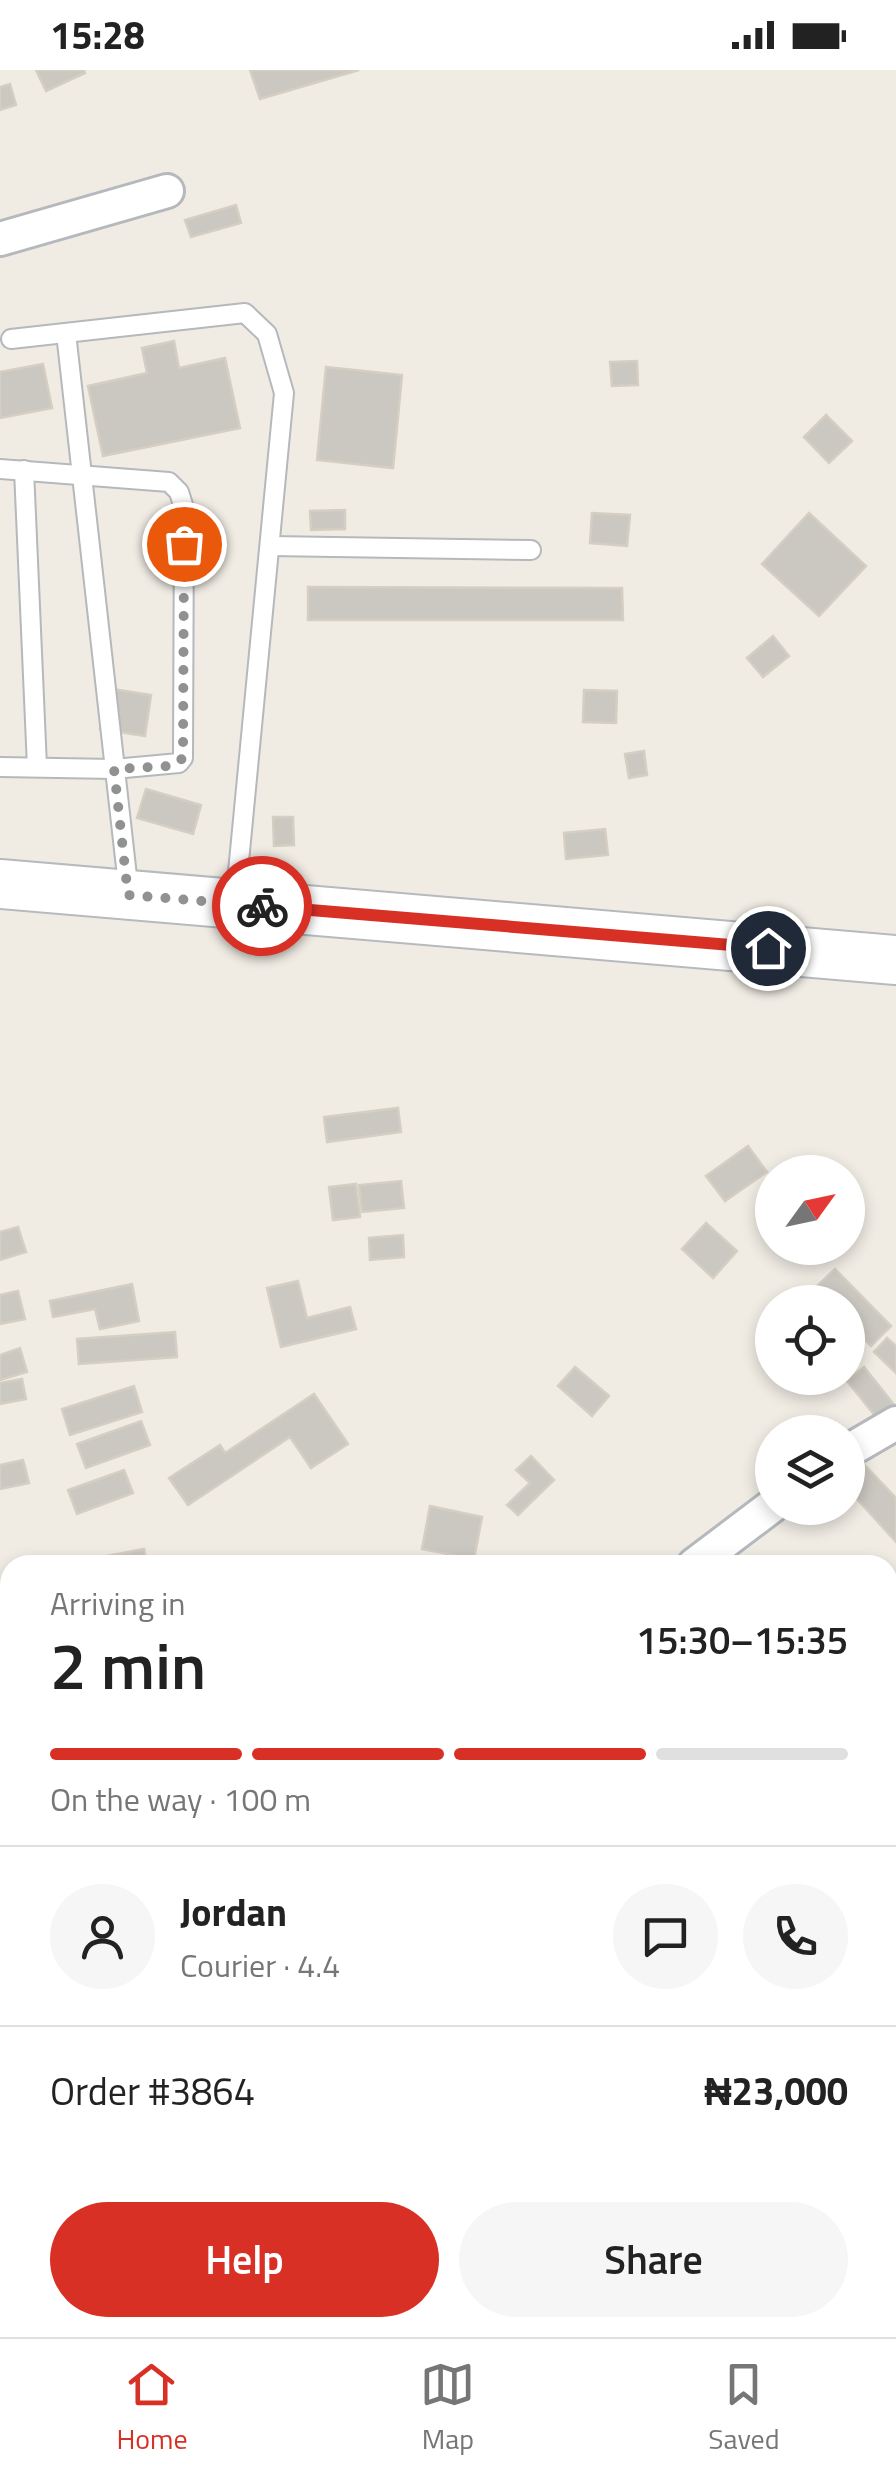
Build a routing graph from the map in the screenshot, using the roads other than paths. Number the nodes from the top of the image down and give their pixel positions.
1 (167, 192) dead end
2 (0, 238) edge
3 (66, 333) junction
4 (12, 339) dead end
5 (0, 469) edge
6 (24, 470) junction
7 (81, 472) junction
8 (270, 546) junction
9 (531, 550) dead end
10 (0, 766) edge
11 (36, 768) junction
12 (114, 769) junction
13 (0, 857) edge
14 (0, 884) edge
15 (82, 889) junction
16 (128, 895) junction
17 (235, 904) junction
18 (0, 915) edge
19 (896, 960) edge
20 (896, 1422) edge
21 (865, 1440) edge
22 (755, 1519) edge
23 (707, 1555) edge

1 - 2 street
3 - 4 lane
3 - 7 lane
3 - 8 lane
5 - 6 lane
6 - 7 lane
6 - 11 lane
7 - 12 lane
7 - 12 lane
8 - 9 lane
8 - 17 lane
10 - 11 lane
11 - 12 lane
12 - 16 lane
13 - 15 main road
14 - 15 main road
15 - 16 main road
15 - 18 main road
16 - 17 main road
17 - 19 main road
20 - 21 street
22 - 23 street

